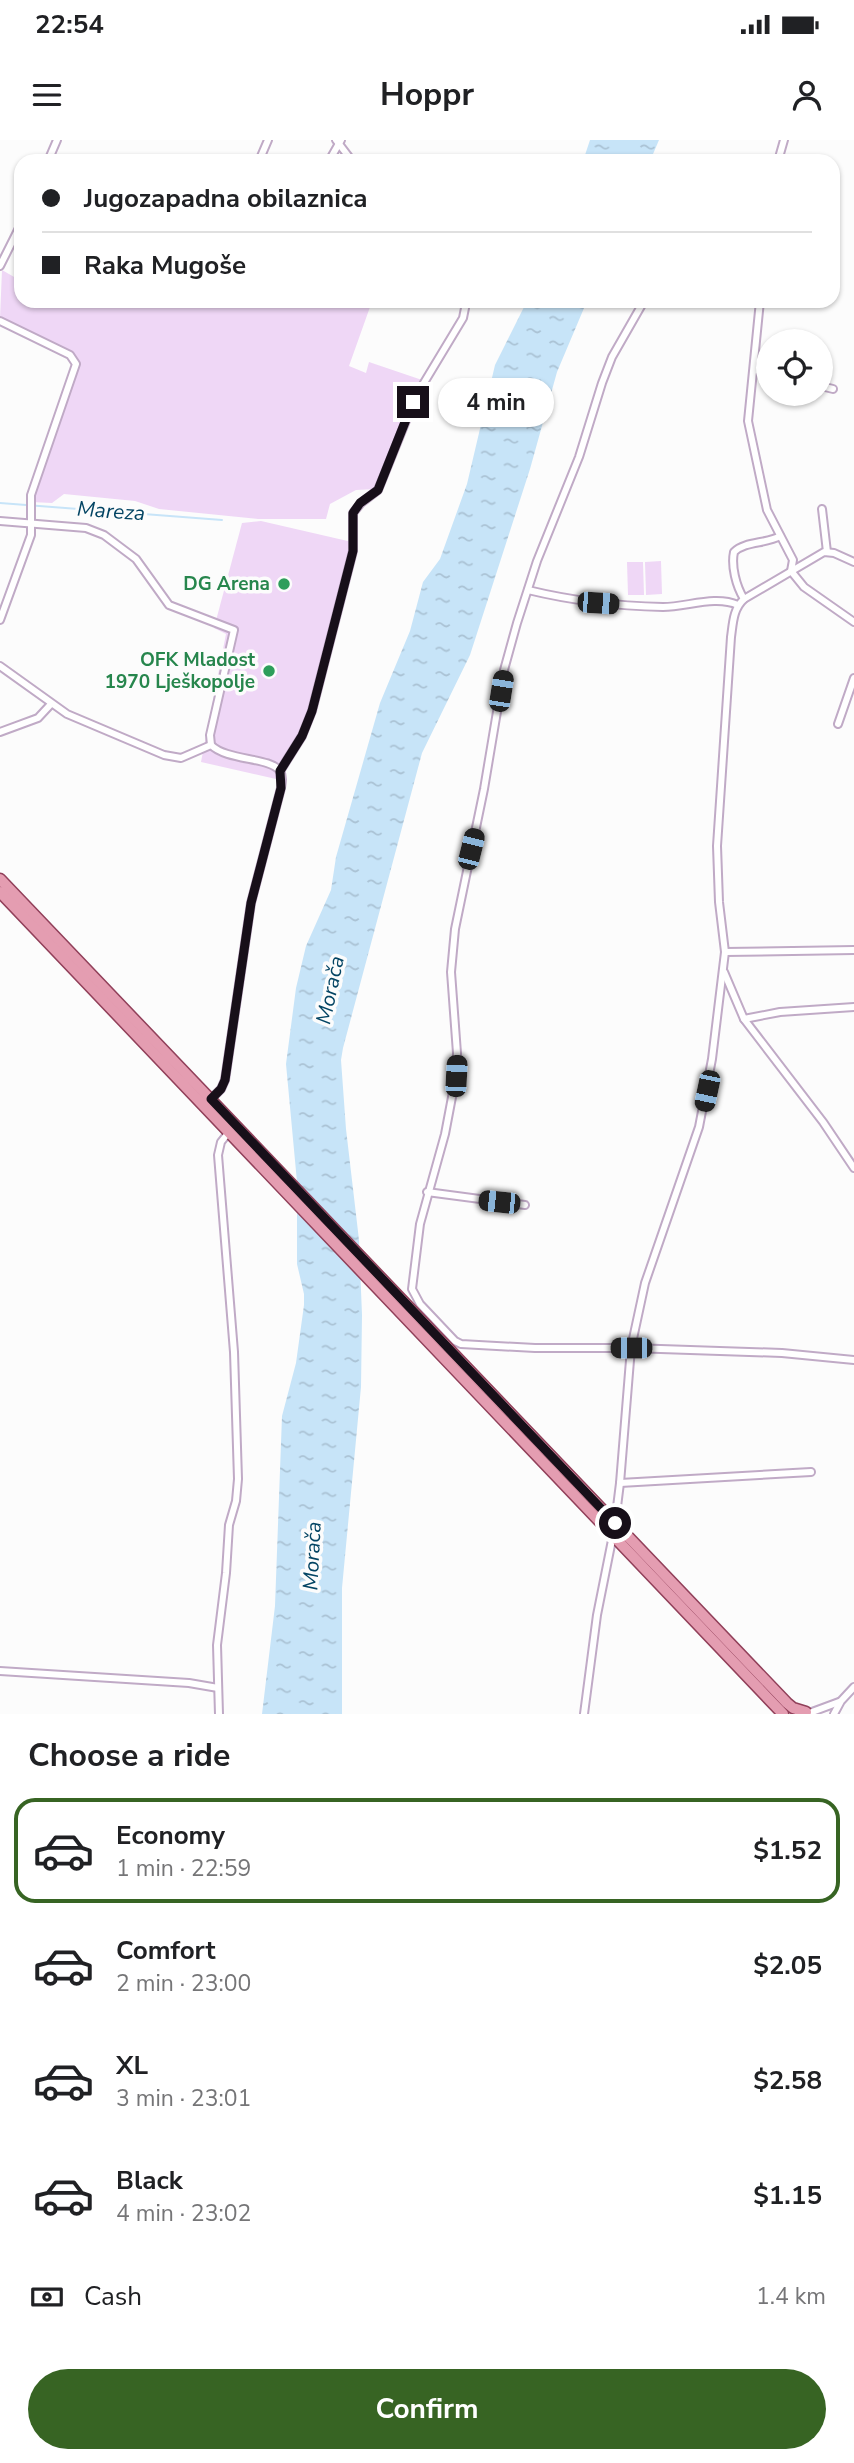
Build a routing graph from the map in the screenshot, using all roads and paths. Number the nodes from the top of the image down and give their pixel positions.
1 (14, 238) edge
2 (0, 266) edge
3 (465, 308) edge
4 (640, 308) edge
5 (759, 308) edge
6 (0, 321) edge
7 (754, 370) joint
8 (822, 509) dead end
9 (0, 521) edge
10 (31, 524) junction
11 (780, 536) junction
12 (827, 552) junction
13 (854, 562) edge
14 (791, 571) junction
15 (528, 590) junction
16 (744, 598) junction
17 (738, 605) junction
18 (0, 620) edge
19 (854, 622) edge
20 (0, 666) edge
21 (854, 678) edge
22 (51, 704) junction
23 (838, 724) dead end
24 (0, 732) edge
25 (211, 745) junction
26 (280, 771) junction
27 (0, 879) edge
28 (0, 892) edge
29 (854, 950) edge
30 (725, 952) junction
31 (724, 970) junction
32 (854, 1007) edge
33 (744, 1019) junction
34 (211, 1099) junction
35 (229, 1132) junction
36 (854, 1168) edge
37 (275, 1174) junction
38 (427, 1192) junction
39 (525, 1205) dead end
40 (377, 1280) junction
41 (631, 1348) junction
42 (854, 1360) edge
43 (811, 1472) dead end
44 (620, 1483) junction
45 (615, 1523) junction
46 (613, 1535) junction
47 (0, 1671) edge
48 (218, 1688) junction
49 (854, 1688) edge
50 (841, 1701) junction
51 (809, 1713) edge
52 (219, 1714) edge
53 (584, 1714) edge
54 (783, 1714) edge
55 (834, 1714) edge

1 - 2 street
3 - 26 street
4 - 15 street
5 - 7 street
6 - 10 street
7 - 11 street
8 - 12 street
9 - 10 street
10 - 18 street
10 - 25 street
11 - 14 street
11 - 16 street
12 - 13 street
12 - 14 street
14 - 16 street
14 - 19 street
15 - 17 street
15 - 38 street
16 - 17 street
17 - 30 street
20 - 22 street
21 - 23 street
22 - 24 street
22 - 25 street
25 - 26 street
26 - 34 street
27 - 34 main road
28 - 35 main road
29 - 30 street
30 - 31 street
31 - 33 street
31 - 41 street
32 - 33 street
33 - 36 street
34 - 37 main road
35 - 37 main road
35 - 48 street
37 - 40 main road
38 - 39 street
38 - 41 street
40 - 45 main road
40 - 46 main road
41 - 42 street
41 - 44 street
43 - 44 street
44 - 45 street
45 - 51 main road
46 - 53 street
46 - 54 main road
47 - 48 street
48 - 52 street
49 - 50 street
50 - 51 street
50 - 55 street

